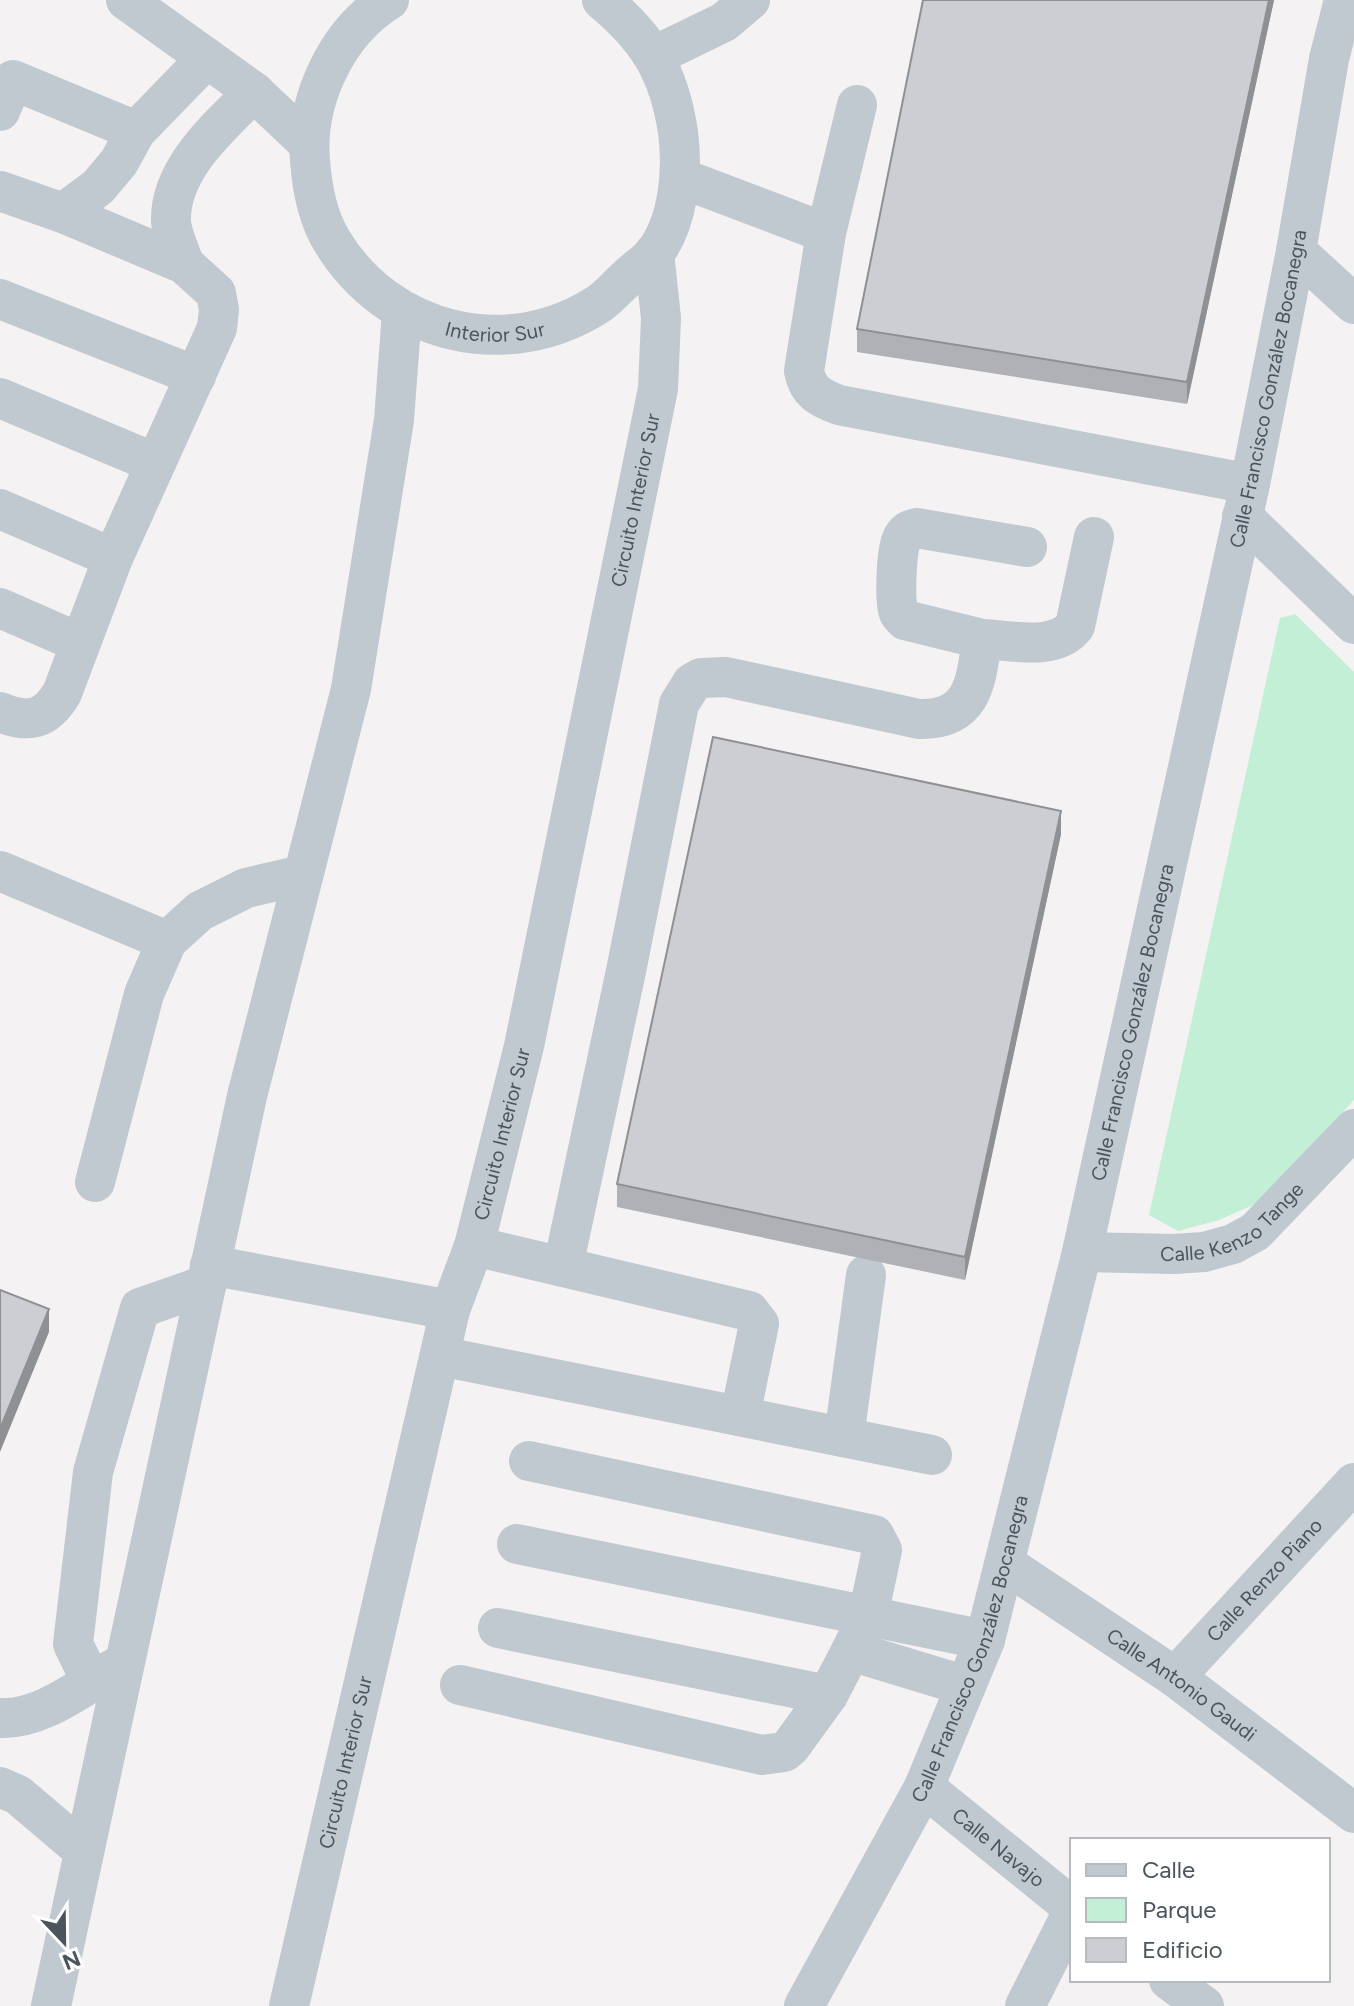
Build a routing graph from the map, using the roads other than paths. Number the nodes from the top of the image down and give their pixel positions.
1 (126, 0) edge
2 (389, 0) edge
3 (602, 0) edge
4 (750, 0) edge
5 (1344, 0) edge
6 (654, 56) junction
7 (207, 58) junction
8 (254, 92) junction
9 (857, 105) dead end
10 (0, 111) edge
11 (136, 131) junction
12 (308, 143) junction
13 (681, 178) junction
14 (0, 191) edge
15 (63, 213) junction
16 (826, 233) junction
17 (1296, 251) junction
18 (654, 253) junction
19 (184, 264) junction
20 (0, 299) edge
21 (1354, 304) edge
22 (402, 312) junction
23 (196, 376) junction
24 (0, 398) edge
25 (155, 463) junction
26 (1246, 500) junction
27 (0, 509) edge
28 (1094, 537) dead end
29 (1027, 547) dead end
30 (113, 558) junction
31 (0, 608) edge
32 (1354, 624) edge
33 (982, 639) junction
34 (80, 643) junction
35 (0, 712) edge
36 (0, 871) edge
37 (302, 875) junction
38 (167, 941) junction
39 (1354, 1129) edge
40 (95, 1182) dead end
41 (474, 1246) junction
42 (1082, 1252) junction
43 (563, 1267) junction
44 (208, 1275) junction
45 (866, 1275) dead end
46 (450, 1310) junction
47 (440, 1356) junction
48 (740, 1416) junction
49 (844, 1437) junction
50 (932, 1455) dead end
51 (529, 1461) dead end
52 (1354, 1483) edge
53 (517, 1544) dead end
54 (1005, 1564) junction
55 (498, 1628) dead end
56 (859, 1634) junction
57 (985, 1640) junction
58 (108, 1672) junction
59 (1175, 1677) junction
60 (460, 1685) dead end
61 (966, 1686) junction
62 (828, 1695) junction
63 (0, 1718) edge
64 (0, 1787) edge
65 (924, 1787) junction
66 (1354, 1813) edge
67 (84, 1851) junction
68 (1070, 1908) edge
69 (1070, 1914) edge
70 (1172, 1982) edge
71 (51, 2006) edge
72 (289, 2006) edge
73 (804, 2006) edge
74 (1025, 2006) edge
75 (1204, 2006) edge

1 - 7 street
2 - 12 street, Interior Sur
3 - 6 street, Interior Sur
4 - 6 street
5 - 17 street, Calle Francisco González Bocanegra
6 - 13 street, Interior Sur
7 - 8 street
7 - 11 street
8 - 12 street
8 - 19 street
9 - 16 street
10 - 11 street
11 - 15 street
12 - 22 street, Interior Sur
13 - 16 street
13 - 18 street, Interior Sur
14 - 15 street
15 - 19 street
16 - 26 street
17 - 21 street
17 - 26 street, Calle Francisco González Bocanegra
18 - 22 street, Interior Sur
18 - 41 street, Circuito Interior Sur
19 - 23 street
20 - 23 street
22 - 37 street
23 - 25 street
24 - 25 street
25 - 30 street
26 - 32 street
26 - 42 street, Calle Francisco González Bocanegra
27 - 30 street
28 - 33 street
29 - 33 street
30 - 34 street
31 - 34 street
33 - 43 street
34 - 35 street
36 - 38 street
37 - 38 street
37 - 44 street
38 - 40 street
39 - 42 street, Calle Kenzo Tange
41 - 43 street
41 - 46 street, Circuito Interior Sur
42 - 54 street, Calle Francisco González Bocanegra
43 - 48 street
44 - 46 street
44 - 58 street
44 - 58 street
45 - 49 street
46 - 47 street, Circuito Interior Sur
47 - 48 street
47 - 72 street, Circuito Interior Sur
48 - 49 street
49 - 50 street
51 - 56 street
52 - 59 street, Calle Renzo Piano
53 - 56 street
54 - 57 street, Calle Francisco González Bocanegra
54 - 59 street, Calle Antonio Gaudi
55 - 62 street
56 - 57 street
56 - 61 street
56 - 62 street
57 - 61 street, Calle Francisco González Bocanegra
58 - 63 street
58 - 67 street
59 - 66 street, Calle Antonio Gaudi
60 - 62 street
61 - 65 street, Calle Francisco González Bocanegra
64 - 67 street
65 - 68 street, Calle Navajo
65 - 73 street, Calle Francisco González Bocanegra
67 - 71 street
69 - 74 street
70 - 75 street

